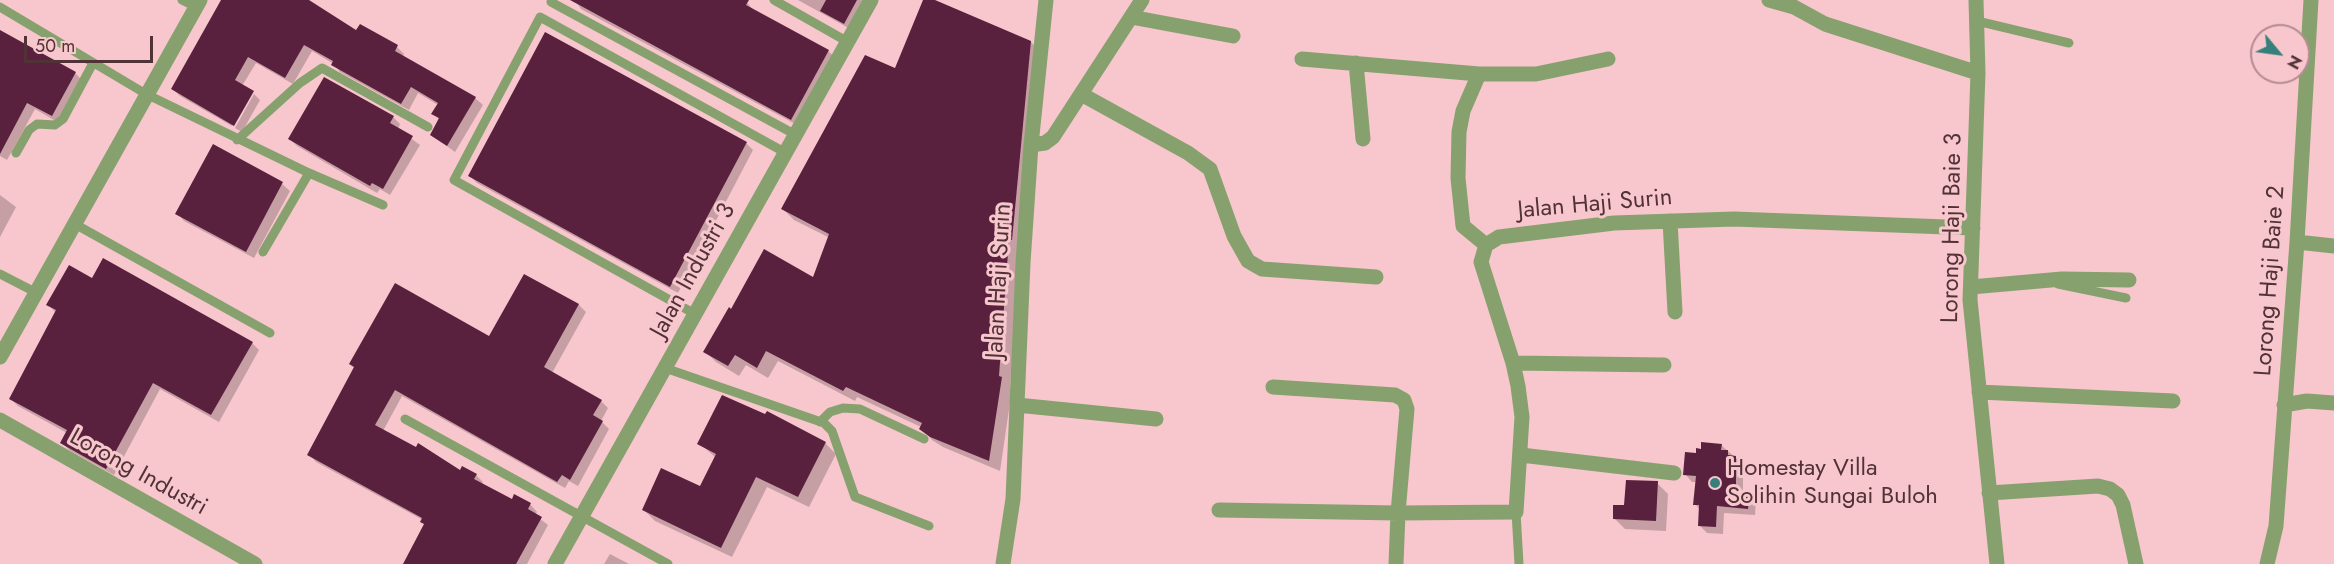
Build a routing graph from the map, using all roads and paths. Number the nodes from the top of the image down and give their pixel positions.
1 (774, 0) edge
2 (871, 0) edge
3 (1046, 0) edge
4 (1142, 0) edge
5 (1769, 0) edge
6 (1976, 0) edge
7 (2311, 0) edge
8 (192, 2) edge
9 (551, 2) dead end
10 (0, 7) edge
11 (1131, 17) junction
12 (1977, 21) junction
13 (1233, 36) dead end
14 (848, 42) junction
15 (2069, 43) dead end
16 (1302, 59) dead end
17 (1608, 59) dead end
18 (93, 63) junction
19 (1356, 63) junction
20 (1978, 73) junction
21 (1479, 74) junction
22 (146, 94) junction
23 (1081, 94) junction
24 (428, 127) dead end
25 (796, 135) junction
26 (1363, 139) dead end
27 (237, 140) junction
28 (1031, 145) junction
29 (16, 153) dead end
30 (786, 153) junction
31 (309, 173) junction
32 (383, 205) dead end
33 (1670, 221) junction
34 (73, 223) junction
35 (1973, 228) junction
36 (2297, 242) junction
37 (1485, 245) junction
38 (2334, 246) edge
39 (263, 252) dead end
40 (0, 274) edge
41 (1376, 278) dead end
42 (2129, 279) dead end
43 (2046, 280) junction
44 (1971, 286) junction
45 (35, 292) junction
46 (2126, 298) dead end
47 (1675, 312) dead end
48 (695, 314) junction
49 (270, 333) dead end
50 (0, 357) edge
51 (1513, 363) junction
52 (1664, 365) dead end
53 (665, 368) junction
54 (1273, 387) dead end
55 (1979, 392) junction
56 (2173, 401) dead end
57 (2334, 403) edge
58 (1017, 405) junction
59 (2284, 405) junction
60 (1156, 418) dead end
61 (405, 419) dead end
62 (0, 420) edge
63 (820, 422) junction
64 (924, 439) dead end
65 (1521, 454) junction
66 (1674, 473) dead end
67 (1989, 493) junction
68 (1219, 510) dead end
69 (1516, 512) junction
70 (1398, 513) junction
71 (581, 518) junction
72 (929, 526) dead end
73 (255, 564) edge
74 (555, 564) edge
75 (668, 564) edge
76 (1003, 564) edge
77 (1396, 564) edge
78 (1519, 564) edge
79 (1996, 564) edge
80 (2136, 564) edge
81 (2267, 564) edge

1 - 14 lane
2 - 14 street, Jalan Industri 3
3 - 28 street, Jalan Haji Surin
4 - 11 street
5 - 20 street
6 - 12 street, Lorong Haji Baie 3
7 - 36 street, Lorong Haji Baie 2
8 - 22 street
9 - 25 lane
10 - 18 lane
11 - 13 street
11 - 23 street
12 - 15 lane
12 - 20 street, Lorong Haji Baie 3
14 - 25 street, Jalan Industri 3
16 - 19 street
17 - 21 street
18 - 22 lane
18 - 29 lane
19 - 21 street
19 - 26 street
20 - 35 street, Lorong Haji Baie 3
21 - 37 street
22 - 27 lane
22 - 34 street
23 - 28 street
23 - 41 street
24 - 27 lane
25 - 30 street, Jalan Industri 3
27 - 31 lane
28 - 58 street, Jalan Haji Surin
30 - 48 street, Jalan Industri 3
30 - 48 lane
31 - 32 lane
31 - 39 lane
33 - 35 street, Jalan Haji Surin
33 - 37 street, Jalan Haji Surin
33 - 47 street
34 - 45 street
34 - 49 lane
35 - 44 street, Lorong Haji Baie 3
36 - 38 street
36 - 59 street, Lorong Haji Baie 2
37 - 51 street
40 - 45 lane
42 - 43 street
43 - 44 street
43 - 46 lane
44 - 55 street, Lorong Haji Baie 3
45 - 50 street
48 - 53 street, Jalan Industri 3
51 - 52 street
51 - 65 street
53 - 63 lane
53 - 71 street, Jalan Industri 3
54 - 70 street
55 - 56 street
55 - 67 street, Lorong Haji Baie 3
57 - 59 street
58 - 60 street
58 - 76 street, Jalan Haji Surin
59 - 81 street, Lorong Haji Baie 2
61 - 71 lane
62 - 73 street, Lorong Industri
63 - 64 lane
63 - 72 lane
65 - 66 street
65 - 69 street
67 - 79 street, Lorong Haji Baie 3
67 - 80 street
68 - 70 street
69 - 70 street
69 - 78 lane
70 - 77 street
71 - 74 street, Jalan Industri 3
71 - 75 lane

